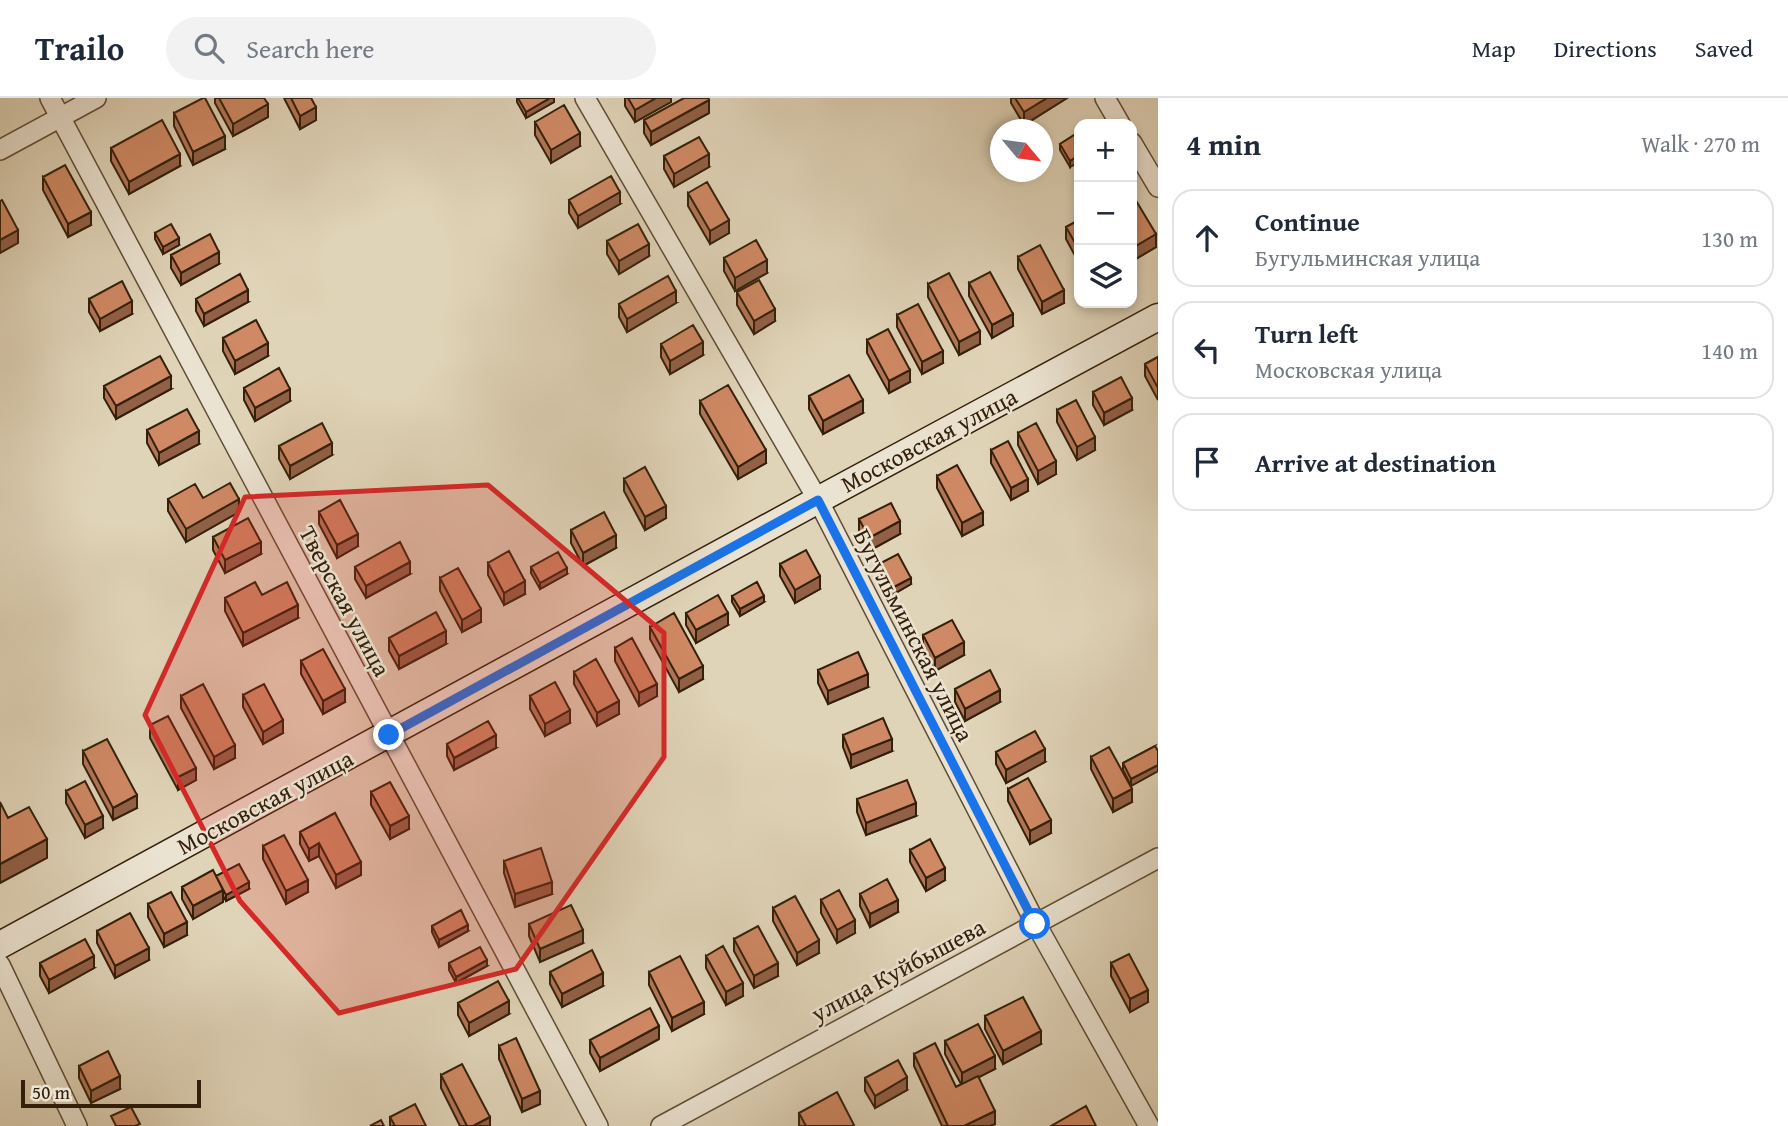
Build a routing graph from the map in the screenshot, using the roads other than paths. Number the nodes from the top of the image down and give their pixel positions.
1 (50, 98) edge
2 (96, 98) edge
3 (584, 98) edge
4 (1105, 98) edge
5 (60, 117) junction
6 (1117, 119) edge
7 (0, 150) edge
8 (1137, 152) edge
9 (1158, 187) edge
10 (1158, 317) edge
11 (818, 500) junction
12 (389, 735) junction
13 (1158, 858) edge
14 (1035, 924) junction
15 (0, 945) edge
16 (0, 965) edge
17 (77, 1126) edge
18 (598, 1126) edge
19 (661, 1126) edge
20 (1149, 1126) edge

1 - 5 street, Тверская улица
2 - 5 street
3 - 11 street, Бугульминская улица
4 - 6 street
5 - 7 street
5 - 12 street, Тверская улица
8 - 9 street
10 - 11 street, Московская улица
11 - 12 street, Московская улица
11 - 14 street, Бугульминская улица
12 - 15 street, Московская улица
12 - 18 street, Тверская улица
13 - 14 street, улица Куйбышева
14 - 19 street, улица Куйбышева
14 - 20 street, Бугульминская улица
16 - 17 street

